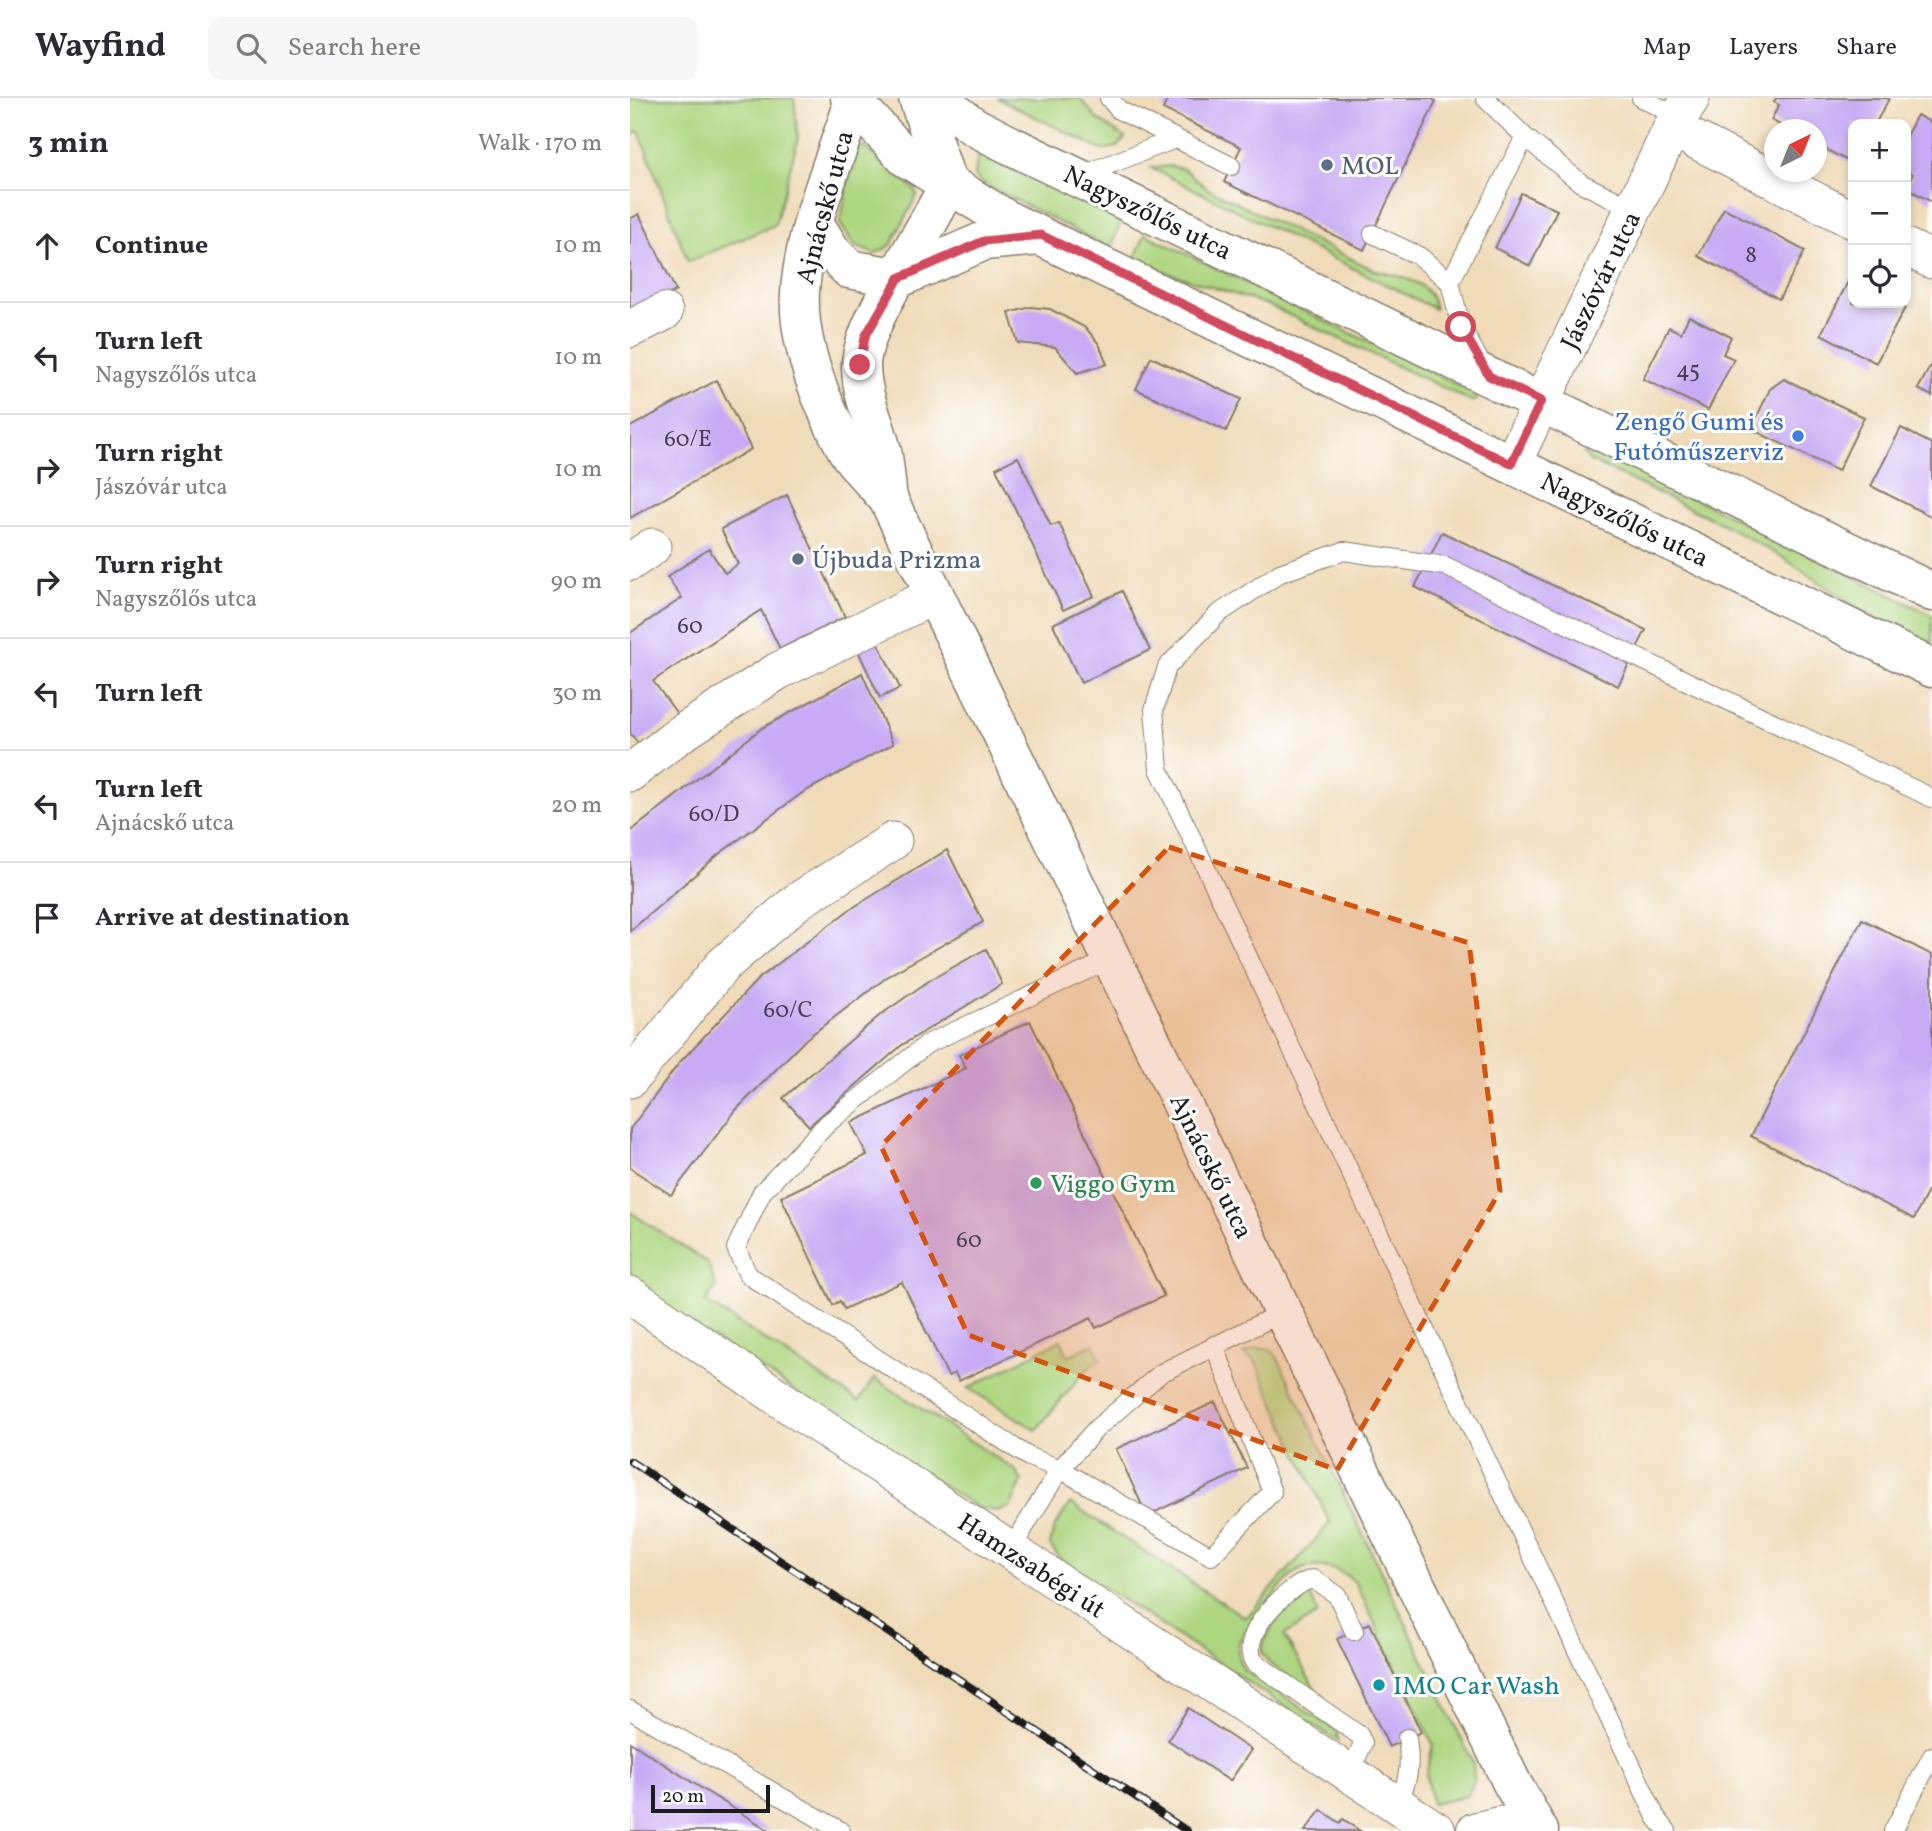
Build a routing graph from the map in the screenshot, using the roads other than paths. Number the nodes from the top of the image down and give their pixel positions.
1 (918, 98) edge
2 (936, 98) edge
3 (1109, 98) edge
4 (1485, 98) edge
5 (1641, 98) edge
6 (852, 100) edge
7 (1681, 114) edge
8 (1525, 136) junction
9 (1175, 139) junction
10 (1231, 166) dead end
11 (1078, 177) junction
12 (948, 185) junction
13 (1634, 209) junction
14 (1848, 217) edge
15 (814, 223) junction
16 (1373, 234) dead end
17 (1041, 235) junction
18 (1911, 250) edge
19 (1932, 260) edge
20 (899, 278) junction
21 (1450, 282) junction
22 (664, 312) dead end
23 (630, 329) edge
24 (1489, 376) junction
25 (1541, 401) junction
26 (1511, 464) junction
27 (888, 499) junction
28 (1932, 592) edge
29 (933, 596) junction
30 (1932, 668) edge
31 (630, 773) edge
32 (1932, 798) edge
33 (893, 841) dead end
34 (1111, 959) junction
35 (630, 1079) edge
36 (630, 1295) edge
37 (1283, 1312) junction
38 (1214, 1345) junction
39 (1060, 1469) junction
40 (1010, 1551) junction
41 (1354, 1631) dead end
42 (630, 1710) edge
43 (1407, 1738) dead end
44 (1932, 1756) edge
45 (1350, 1774) junction
46 (1397, 1805) junction
47 (841, 1831) edge
48 (1437, 1831) edge
49 (1475, 1831) edge
50 (1519, 1831) edge
51 (1539, 1831) edge
52 (1667, 1831) edge
53 (1893, 1831) edge

1 - 12 street
2 - 11 street, Nagyszőlős utca
3 - 9 lane
4 - 8 lane
5 - 7 lane
6 - 12 street, Nagyszőlős utca
6 - 15 street, Ajnácskő utca
7 - 13 street, Jászóvár utca
7 - 14 street
8 - 13 lane
8 - 21 lane
9 - 10 lane
9 - 11 lane
11 - 24 street, Nagyszőlős utca
12 - 17 street, Nagyszőlős utca
12 - 20 street, Ajnácskő utca
13 - 25 street, Jászóvár utca
15 - 20 street
15 - 27 street, Ajnácskő utca
16 - 21 lane
17 - 20 street
17 - 26 street, Nagyszőlős utca
18 - 19 street
20 - 27 street, Ajnácskő utca
21 - 24 lane
22 - 23 street
24 - 25 street, Nagyszőlős utca
25 - 26 street, Jászóvár utca
25 - 28 street, Nagyszőlős utca
26 - 30 street, Nagyszőlős utca
27 - 29 street, Ajnácskő utca
29 - 31 street
29 - 34 street, Ajnácskő utca
32 - 52 lane
33 - 35 street
34 - 37 street, Ajnácskő utca
34 - 39 lane
36 - 40 street, Hamzsabégi út
37 - 38 lane
37 - 51 street, Ajnácskő utca
38 - 39 lane
38 - 39 lane
39 - 40 lane
40 - 45 street, Hamzsabégi út
41 - 45 lane
42 - 47 lane
43 - 46 lane
44 - 53 lane
45 - 46 street, Hamzsabégi út
46 - 48 street, Hamzsabégi út
49 - 50 street

